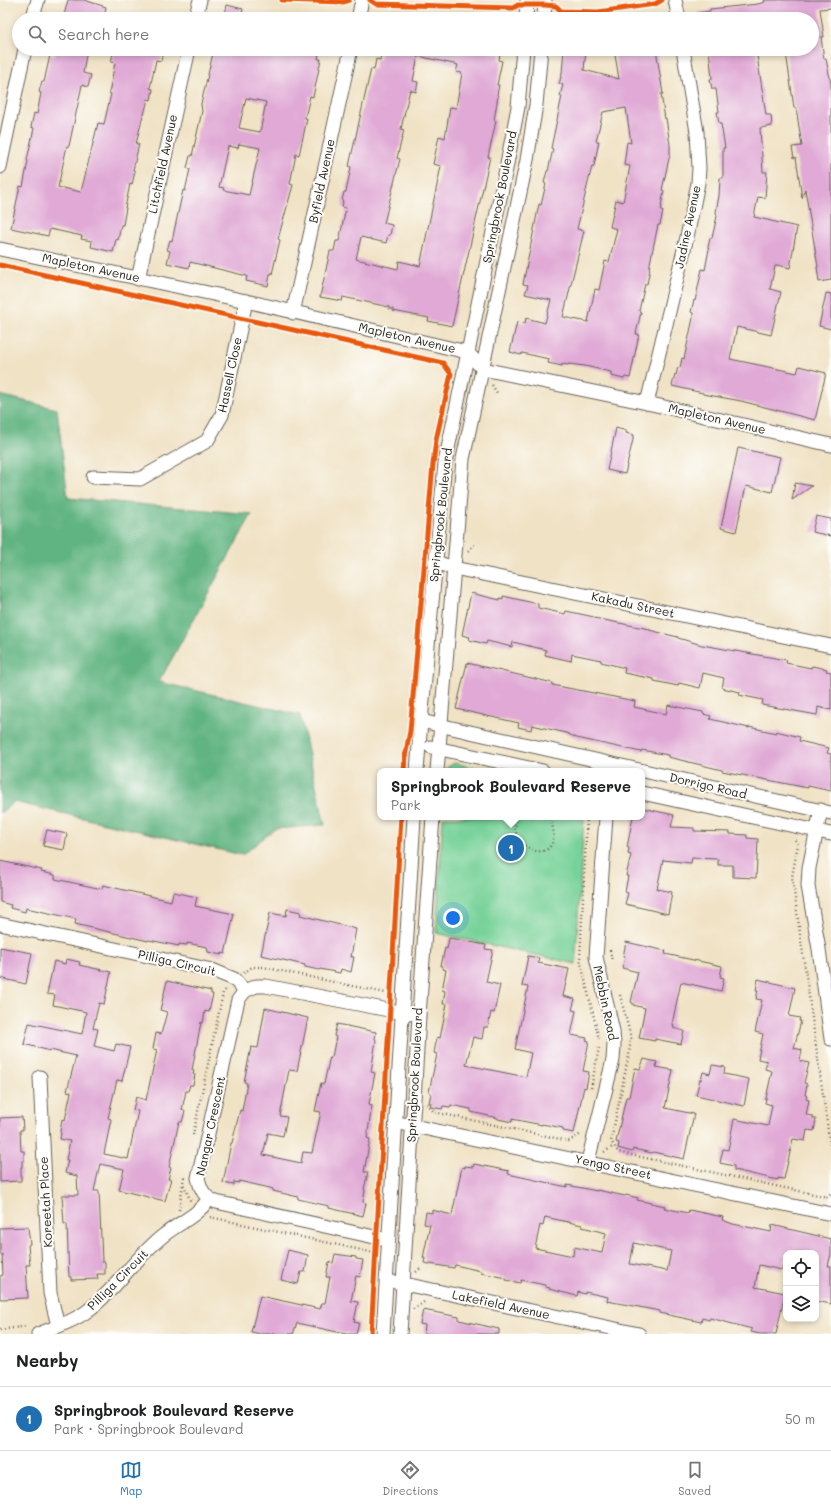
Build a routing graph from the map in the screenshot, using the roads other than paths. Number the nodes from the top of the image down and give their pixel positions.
1 (38, 0) edge
2 (200, 0) edge
3 (362, 0) edge
4 (527, 0) edge
5 (545, 0) edge
6 (675, 0) edge
7 (34, 12) edge
8 (197, 12) edge
9 (359, 12) edge
10 (526, 12) edge
11 (544, 12) edge
12 (677, 12) edge
13 (24, 56) edge
14 (187, 56) edge
15 (349, 56) edge
16 (522, 56) edge
17 (540, 56) edge
18 (684, 56) edge
19 (0, 167) edge
20 (0, 249) edge
21 (138, 279) junction
22 (246, 302) junction
23 (293, 313) junction
24 (467, 352) junction
25 (483, 369) junction
26 (647, 403) junction
27 (831, 445) edge
28 (93, 477) dead end
29 (435, 562) junction
30 (454, 568) junction
31 (831, 646) edge
32 (420, 721) junction
33 (440, 726) junction
34 (419, 744) junction
35 (438, 748) junction
36 (417, 768) edge
37 (437, 768) edge
38 (529, 768) edge
39 (612, 768) edge
40 (645, 775) edge
41 (645, 794) edge
42 (826, 812) edge
43 (414, 820) edge
44 (433, 820) edge
45 (606, 820) edge
46 (816, 831) junction
47 (831, 834) edge
48 (0, 924) edge
49 (245, 990) junction
50 (396, 1012) junction
51 (419, 1016) junction
52 (831, 1039) edge
53 (40, 1077) dead end
54 (395, 1122) junction
55 (412, 1125) junction
56 (588, 1162) junction
57 (209, 1199) junction
58 (831, 1214) edge
59 (382, 1239) junction
60 (386, 1280) junction
61 (403, 1284) junction
62 (58, 1326) junction
63 (34, 1330) edge
64 (383, 1334) edge
65 (400, 1334) edge
66 (639, 1334) edge

1 - 7 street
2 - 8 street
3 - 9 street
4 - 10 street
5 - 11 street
6 - 12 street
13 - 19 street
14 - 21 street, Litchfield Avenue
15 - 23 street, Byfield Avenue
16 - 24 street, Springbrook Boulevard
17 - 25 street, Springbrook Boulevard
18 - 26 street, Jadine Avenue
20 - 21 street, Mapleton Avenue
21 - 22 street, Mapleton Avenue
22 - 23 street, Mapleton Avenue
22 - 28 street, Hassell Close
23 - 24 street, Mapleton Avenue
24 - 25 street, Mapleton Avenue
24 - 29 street, Springbrook Boulevard
25 - 26 street, Mapleton Avenue
25 - 30 street, Springbrook Boulevard
26 - 27 street, Mapleton Avenue
29 - 30 street, Kakadu Street
29 - 32 street, Springbrook Boulevard
30 - 31 street, Kakadu Street
30 - 33 street, Springbrook Boulevard
32 - 33 street, Dorrigo Road
32 - 34 street, Springbrook Boulevard
33 - 35 street, Springbrook Boulevard
33 - 39 street, Dorrigo Road
34 - 35 street
34 - 36 street, Springbrook Boulevard
35 - 37 street, Springbrook Boulevard
35 - 38 street
40 - 42 street, Dorrigo Road
41 - 46 street, Dorrigo Road
42 - 46 street
43 - 50 street, Springbrook Boulevard
44 - 51 street, Springbrook Boulevard
45 - 56 street, Mebbin Road
46 - 47 street, Dorrigo Road
46 - 52 street
48 - 49 street, Pilliga Circuit
49 - 50 street
49 - 57 street, Nangar Crescent
50 - 51 street
50 - 54 street, Springbrook Boulevard
51 - 55 street, Springbrook Boulevard
53 - 62 street, Koreetah Place
54 - 55 street, Yengo Street
54 - 59 street, Springbrook Boulevard
55 - 56 street, Yengo Street
55 - 61 street, Springbrook Boulevard
56 - 58 street, Yengo Street
57 - 59 street
57 - 62 street, Pilliga Circuit
59 - 60 street, Springbrook Boulevard
60 - 61 street, Lakefield Avenue
60 - 64 street, Springbrook Boulevard
61 - 65 street, Springbrook Boulevard
61 - 66 street, Lakefield Avenue
62 - 63 street, Pilliga Circuit

